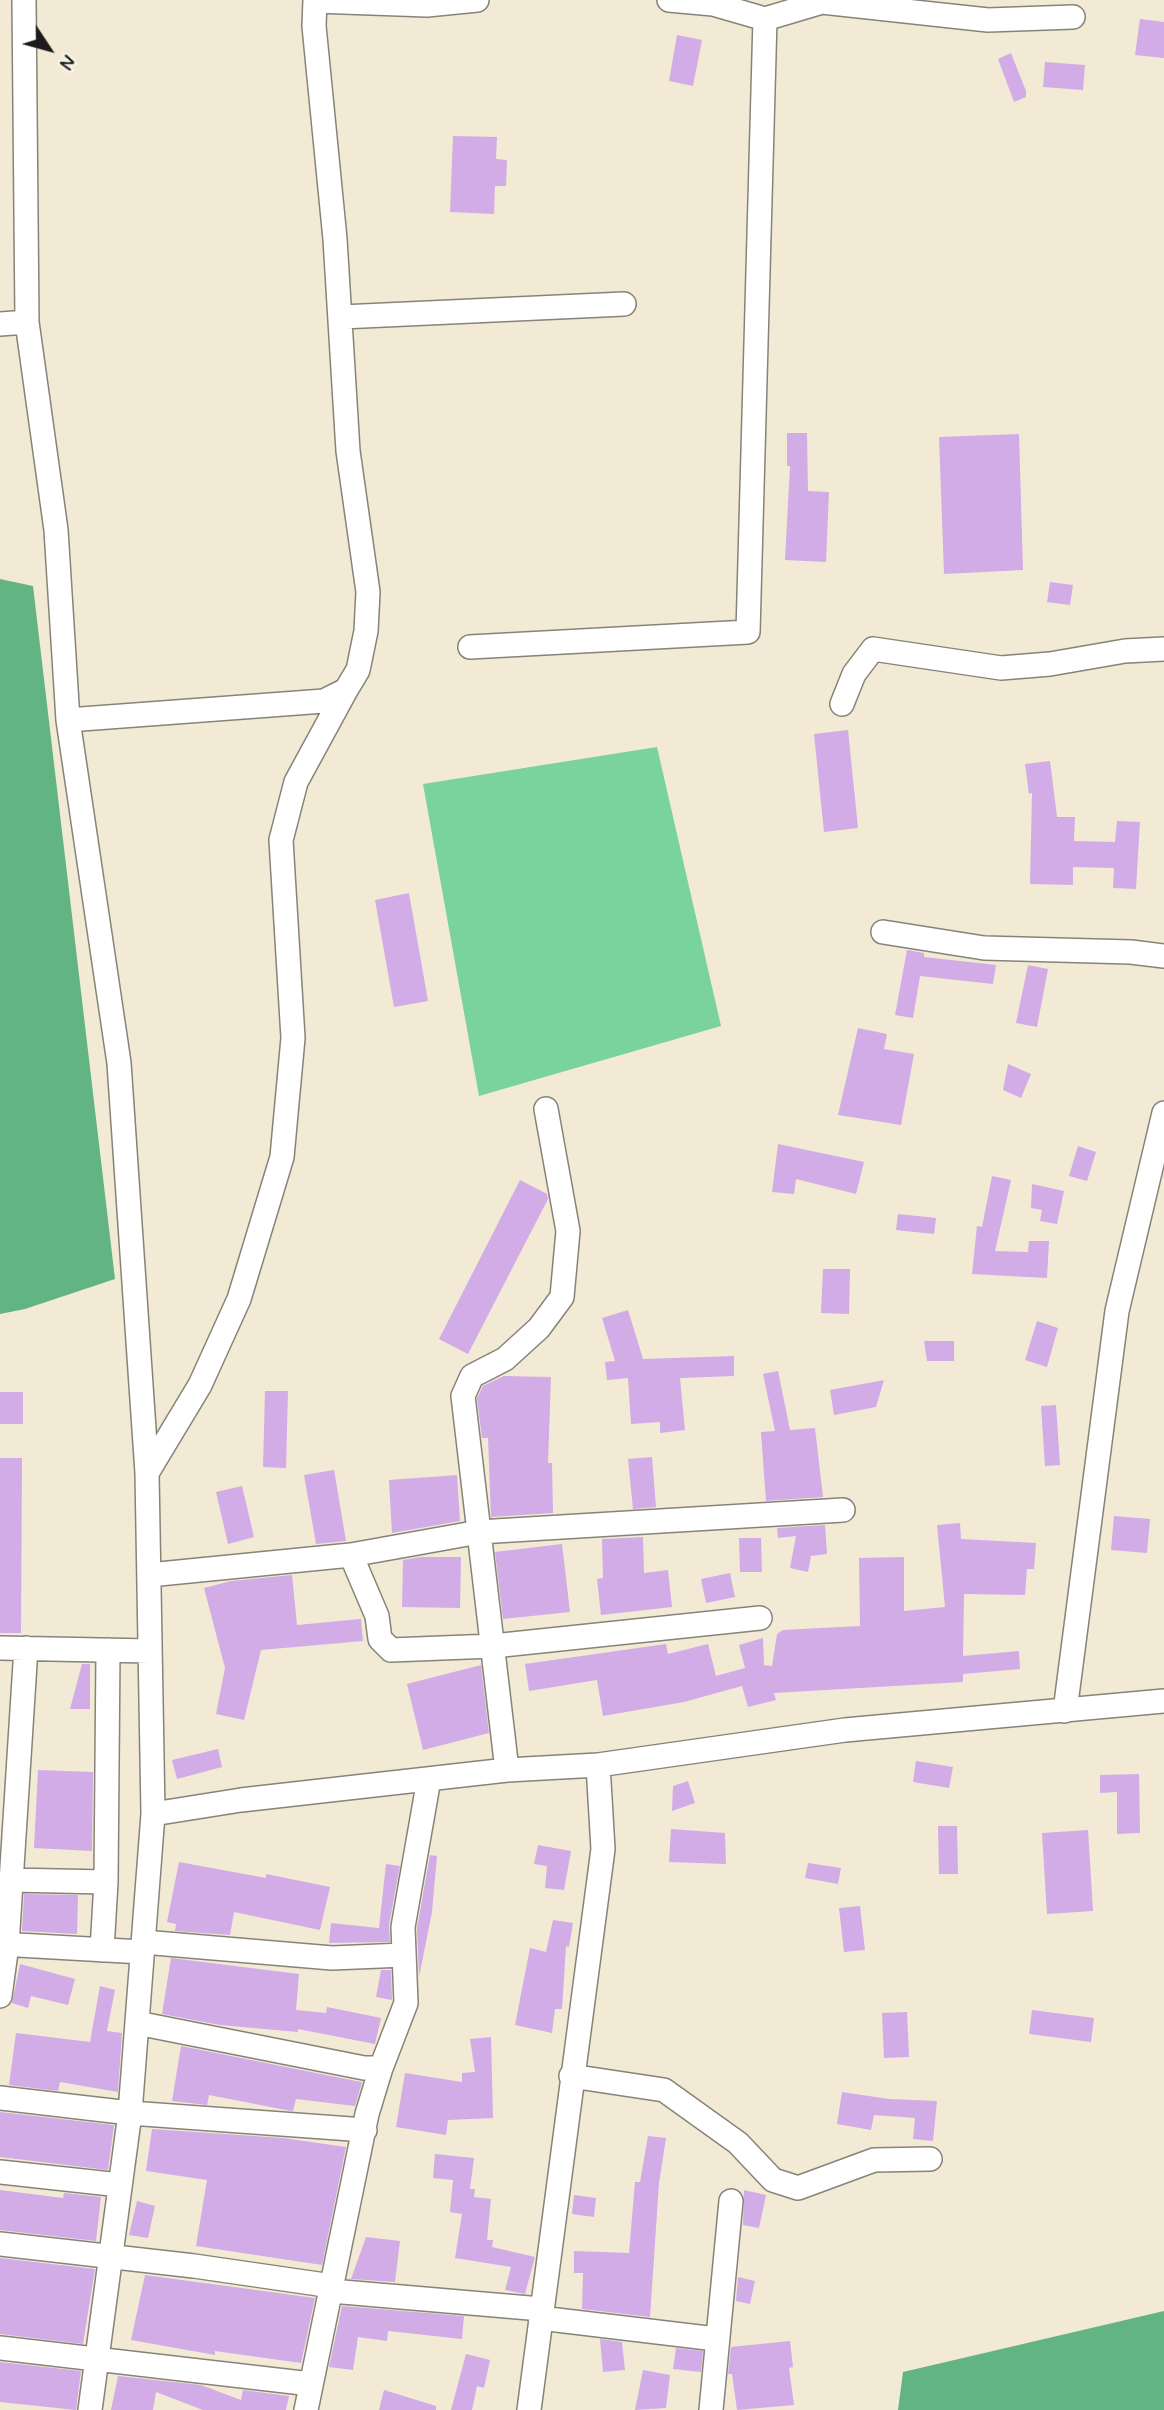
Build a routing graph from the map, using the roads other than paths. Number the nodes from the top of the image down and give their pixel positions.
1 (24, 0) edge
2 (315, 0) edge
3 (477, 0) edge
4 (669, 0) edge
5 (1073, 17) dead end
6 (765, 19) junction
7 (624, 303) dead end
8 (341, 317) junction
9 (27, 323) junction
10 (0, 324) edge
11 (470, 647) dead end
12 (1164, 649) edge
13 (346, 690) junction
14 (842, 704) dead end
15 (68, 720) junction
16 (883, 932) dead end
17 (1164, 956) edge
18 (546, 1109) dead end
19 (1164, 1113) edge
20 (147, 1473) junction
21 (843, 1510) dead end
22 (479, 1532) junction
23 (351, 1555) junction
24 (149, 1575) junction
25 (760, 1618) dead end
26 (493, 1646) junction
27 (0, 1648) edge
28 (26, 1648) junction
29 (108, 1650) junction
30 (150, 1651) junction
31 (1164, 1701) edge
32 (1065, 1711) junction
33 (598, 1765) junction
34 (507, 1770) junction
35 (429, 1779) junction
36 (153, 1814) junction
37 (11, 1880) junction
38 (106, 1882) junction
39 (4, 1945) edge
40 (142, 1947) junction
41 (102, 1950) junction
42 (404, 1955) junction
43 (0, 1996) edge
44 (137, 2023) junction
45 (381, 2067) junction
46 (571, 2076) junction
47 (0, 2098) edge
48 (130, 2113) junction
49 (365, 2130) junction
50 (930, 2159) dead end
51 (0, 2172) edge
52 (120, 2185) junction
53 (731, 2201) dead end
54 (0, 2244) edge
55 (111, 2256) junction
56 (332, 2288) junction
57 (540, 2313) junction
58 (716, 2339) junction
59 (0, 2348) edge
60 (97, 2359) junction
61 (311, 2384) junction
62 (90, 2410) edge
63 (306, 2410) edge
64 (529, 2410) edge
65 (711, 2410) edge

1 - 9 street
2 - 3 street
2 - 8 street
4 - 6 street
5 - 6 street
6 - 11 street
7 - 8 street
8 - 13 street
9 - 10 street
9 - 15 street
12 - 14 street
13 - 15 street
13 - 20 street
15 - 20 street
16 - 17 street
18 - 22 street
19 - 32 street
20 - 24 street
21 - 22 street
22 - 23 street
22 - 26 street
23 - 24 street
23 - 26 street
24 - 30 street
25 - 26 street
26 - 34 street
27 - 28 street
28 - 29 street
28 - 37 street
29 - 30 street
29 - 38 street
30 - 36 street
31 - 32 street
32 - 33 street
33 - 34 street
33 - 46 street
34 - 35 street
35 - 36 street
35 - 42 street
36 - 40 street
37 - 38 street
37 - 39 street
38 - 41 street
39 - 41 street
39 - 43 street
40 - 41 street
40 - 42 street
40 - 44 street
42 - 45 street
44 - 45 street
44 - 48 street
45 - 49 street
46 - 50 street
46 - 57 street
47 - 48 street
48 - 49 street
48 - 52 street
49 - 56 street
51 - 52 street
52 - 55 street
53 - 58 street
54 - 55 street
55 - 56 street
55 - 60 street
56 - 57 street
56 - 61 street
57 - 58 street
57 - 64 street
58 - 65 street
59 - 60 street
60 - 61 street
60 - 62 street
61 - 63 street

